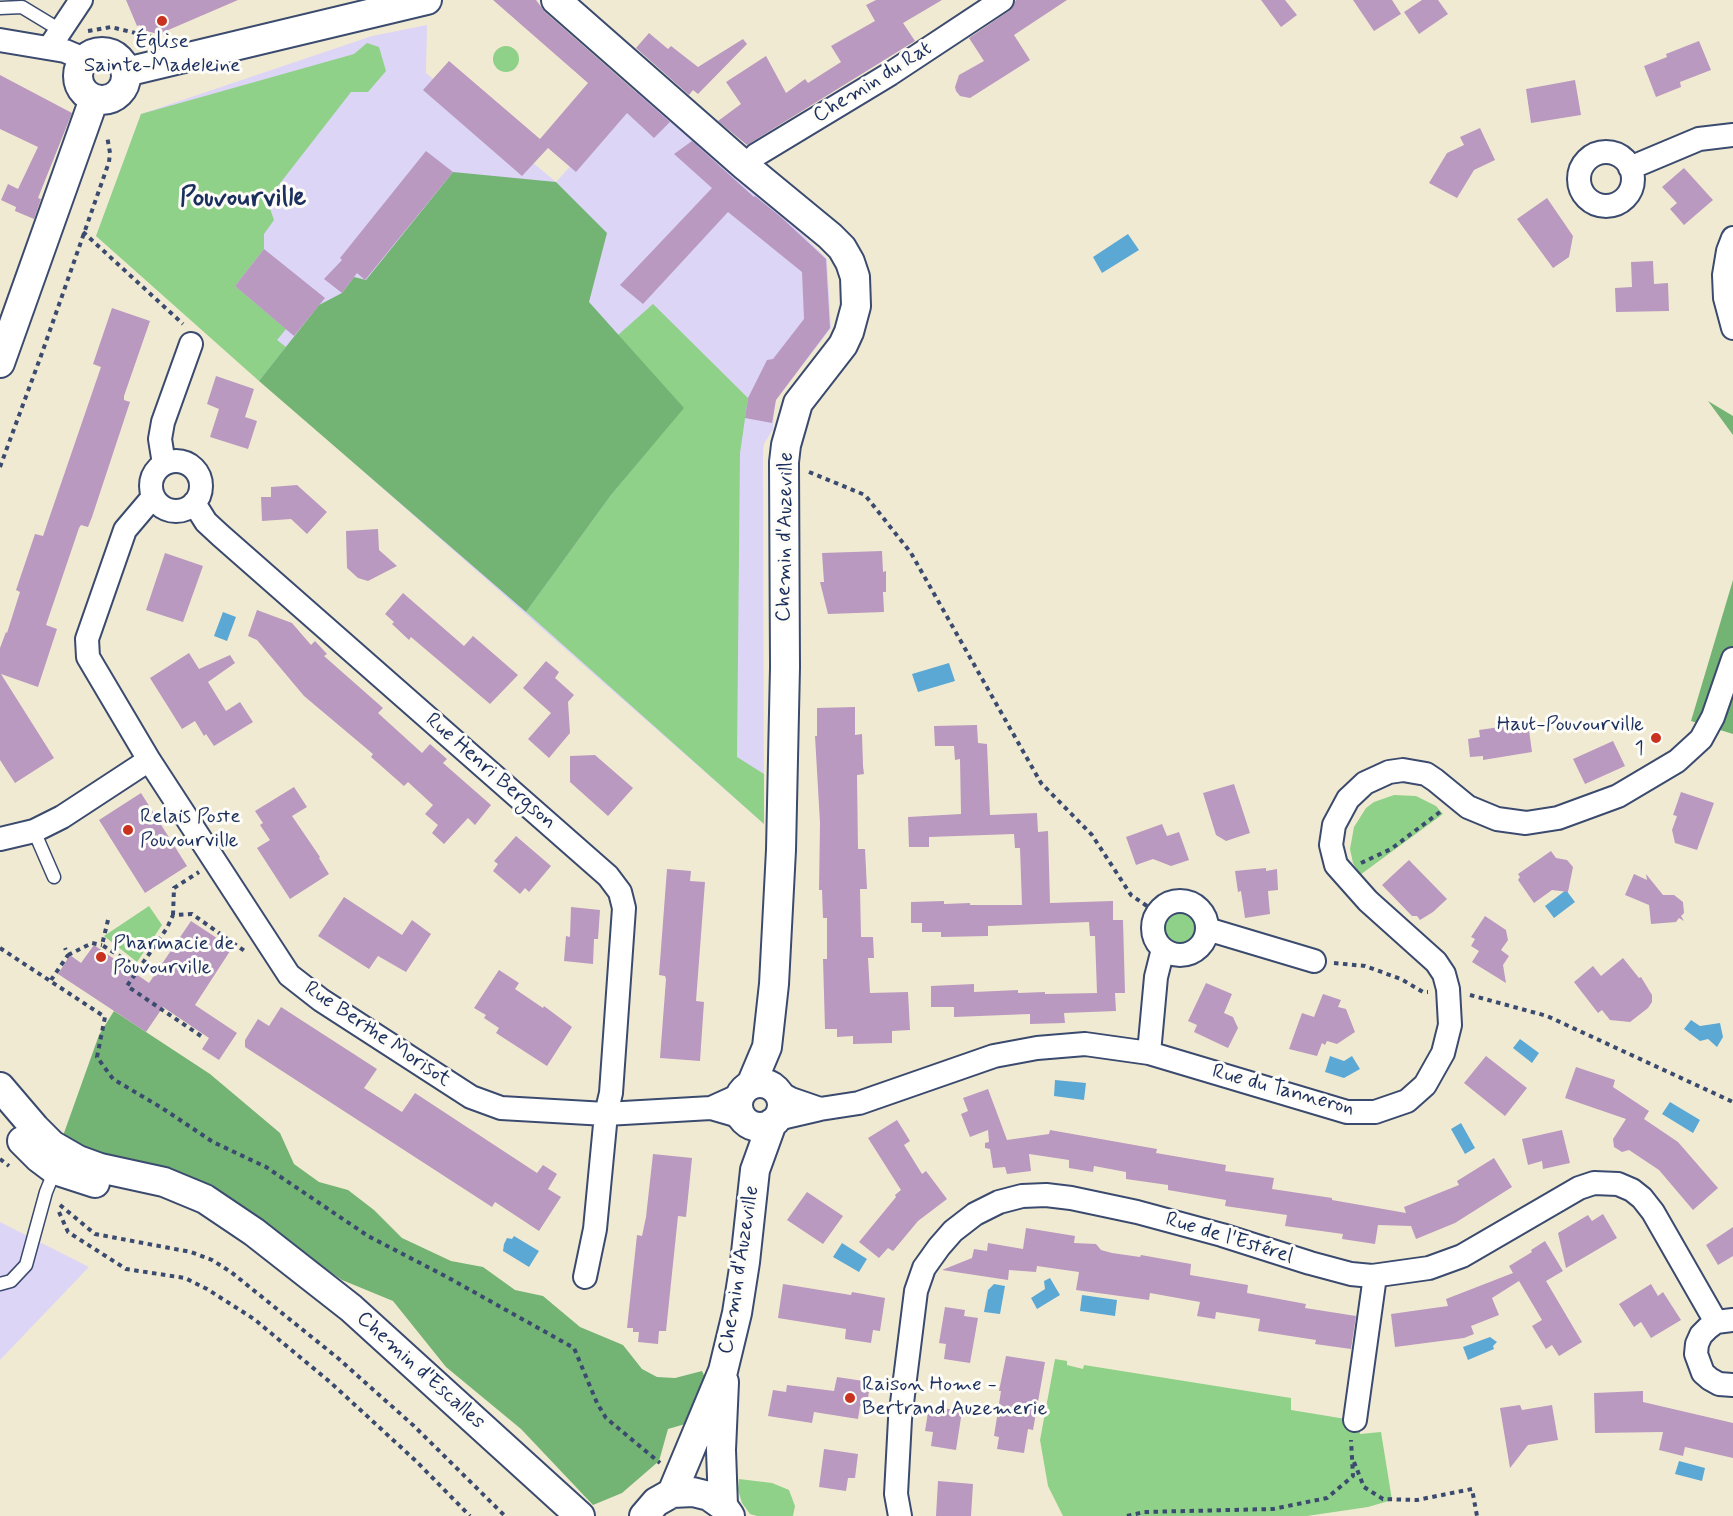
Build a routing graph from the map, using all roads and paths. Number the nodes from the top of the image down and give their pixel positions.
1 (81, 0) edge
2 (427, 0) edge
3 (556, 0) edge
4 (1002, 0) edge
5 (0, 8) edge
6 (55, 39) junction
7 (160, 39) dead end
8 (0, 40) edge
9 (84, 59) junction
10 (126, 72) junction
11 (91, 109) junction
12 (1733, 135) edge
13 (745, 166) junction
14 (1630, 168) dead end
15 (83, 232) junction
16 (1733, 238) edge
17 (1733, 328) edge
18 (191, 344) joint
19 (0, 363) edge
20 (784, 462) junction
21 (164, 464) junction
22 (0, 468) edge
23 (153, 497) junction
24 (194, 503) junction
25 (1733, 659) edge
26 (150, 760) junction
27 (1454, 796) junction
28 (34, 831) junction
29 (0, 839) edge
30 (214, 862) junction
31 (1344, 876) junction
32 (54, 877) dead end
33 (1157, 913) junction
34 (172, 915) junction
35 (108, 920) dead end
36 (1207, 929) junction
37 (102, 945) junction
38 (0, 948) edge
39 (65, 948) dead end
40 (1162, 949) junction
41 (246, 952) dead end
42 (68, 955) junction
43 (1314, 960) joint
44 (140, 969) junction
45 (51, 980) junction
46 (1448, 989) junction
47 (201, 1036) dead end
48 (1149, 1053) junction
49 (0, 1087) edge
50 (1733, 1102) edge
51 (761, 1105) junction
52 (0, 1110) edge
53 (606, 1114) junction
54 (0, 1159) edge
55 (66, 1165) junction
56 (13, 1170) dead end
57 (1375, 1275) junction
58 (585, 1277) dead end
59 (0, 1284) edge
60 (1724, 1321) edge
61 (723, 1371) junction
62 (1733, 1385) edge
63 (1355, 1420) joint
64 (1352, 1459) junction
65 (672, 1493) junction
66 (726, 1511) edge
67 (641, 1515) edge
68 (470, 1516) edge
69 (506, 1516) edge
70 (580, 1516) edge
71 (900, 1516) edge
72 (1127, 1516) edge
73 (1477, 1516) edge

1 - 6 street
2 - 10 street
3 - 13 street, Chemin d'Auzeville
4 - 13 street, Chemin du Rat
5 - 6 lane
6 - 7 path
6 - 8 street
6 - 9 street
9 - 10 street
9 - 11 street
10 - 11 street
11 - 15 path
11 - 19 street
12 - 14 street
13 - 20 street, Chemin d'Auzeville
15 - 18 path
15 - 22 path
16 - 17 street
18 - 21 street
20 - 33 path
20 - 51 street, Chemin d'Auzeville
21 - 23 street
21 - 24 street
23 - 24 street
23 - 26 street
24 - 53 street, Rue Henri Bergson
25 - 27 street, Rue du Tanneron
26 - 28 street
26 - 30 street, Rue Berthe Morisot
27 - 31 path
27 - 31 street, Rue du Tanneron
28 - 29 street
28 - 32 lane
30 - 34 path
30 - 53 street, Rue Berthe Morisot
31 - 46 street, Rue du Tanneron
33 - 36 street
33 - 40 street
34 - 41 path
34 - 44 path
35 - 37 path
36 - 40 street
36 - 43 street
37 - 42 path
37 - 44 path
38 - 45 path
39 - 42 path
40 - 48 street
42 - 45 path
43 - 46 path
44 - 47 path
45 - 65 path
46 - 48 street, Rue du Tanneron
46 - 50 path
48 - 51 street, Rue du Tanneron
49 - 55 street, Chemin d'Escalles
51 - 53 street, Rue Berthe Morisot
51 - 61 street, Chemin d'Auzeville
52 - 55 street, Chemin d'Escalles
53 - 58 street, Rue Henri Bergson
54 - 56 path
55 - 59 lane
55 - 70 street, Chemin d'Escalles
57 - 60 street, Rue de l'Estérel
57 - 63 street
57 - 71 street, Rue de l'Estérel
60 - 62 street, Rue de l'Estérel
61 - 65 street, Chemin d'Auzeville
61 - 66 street, Chemin d'Auzeville
63 - 64 path
64 - 72 path
64 - 73 path
65 - 66 street
65 - 67 street
68 - 69 path

